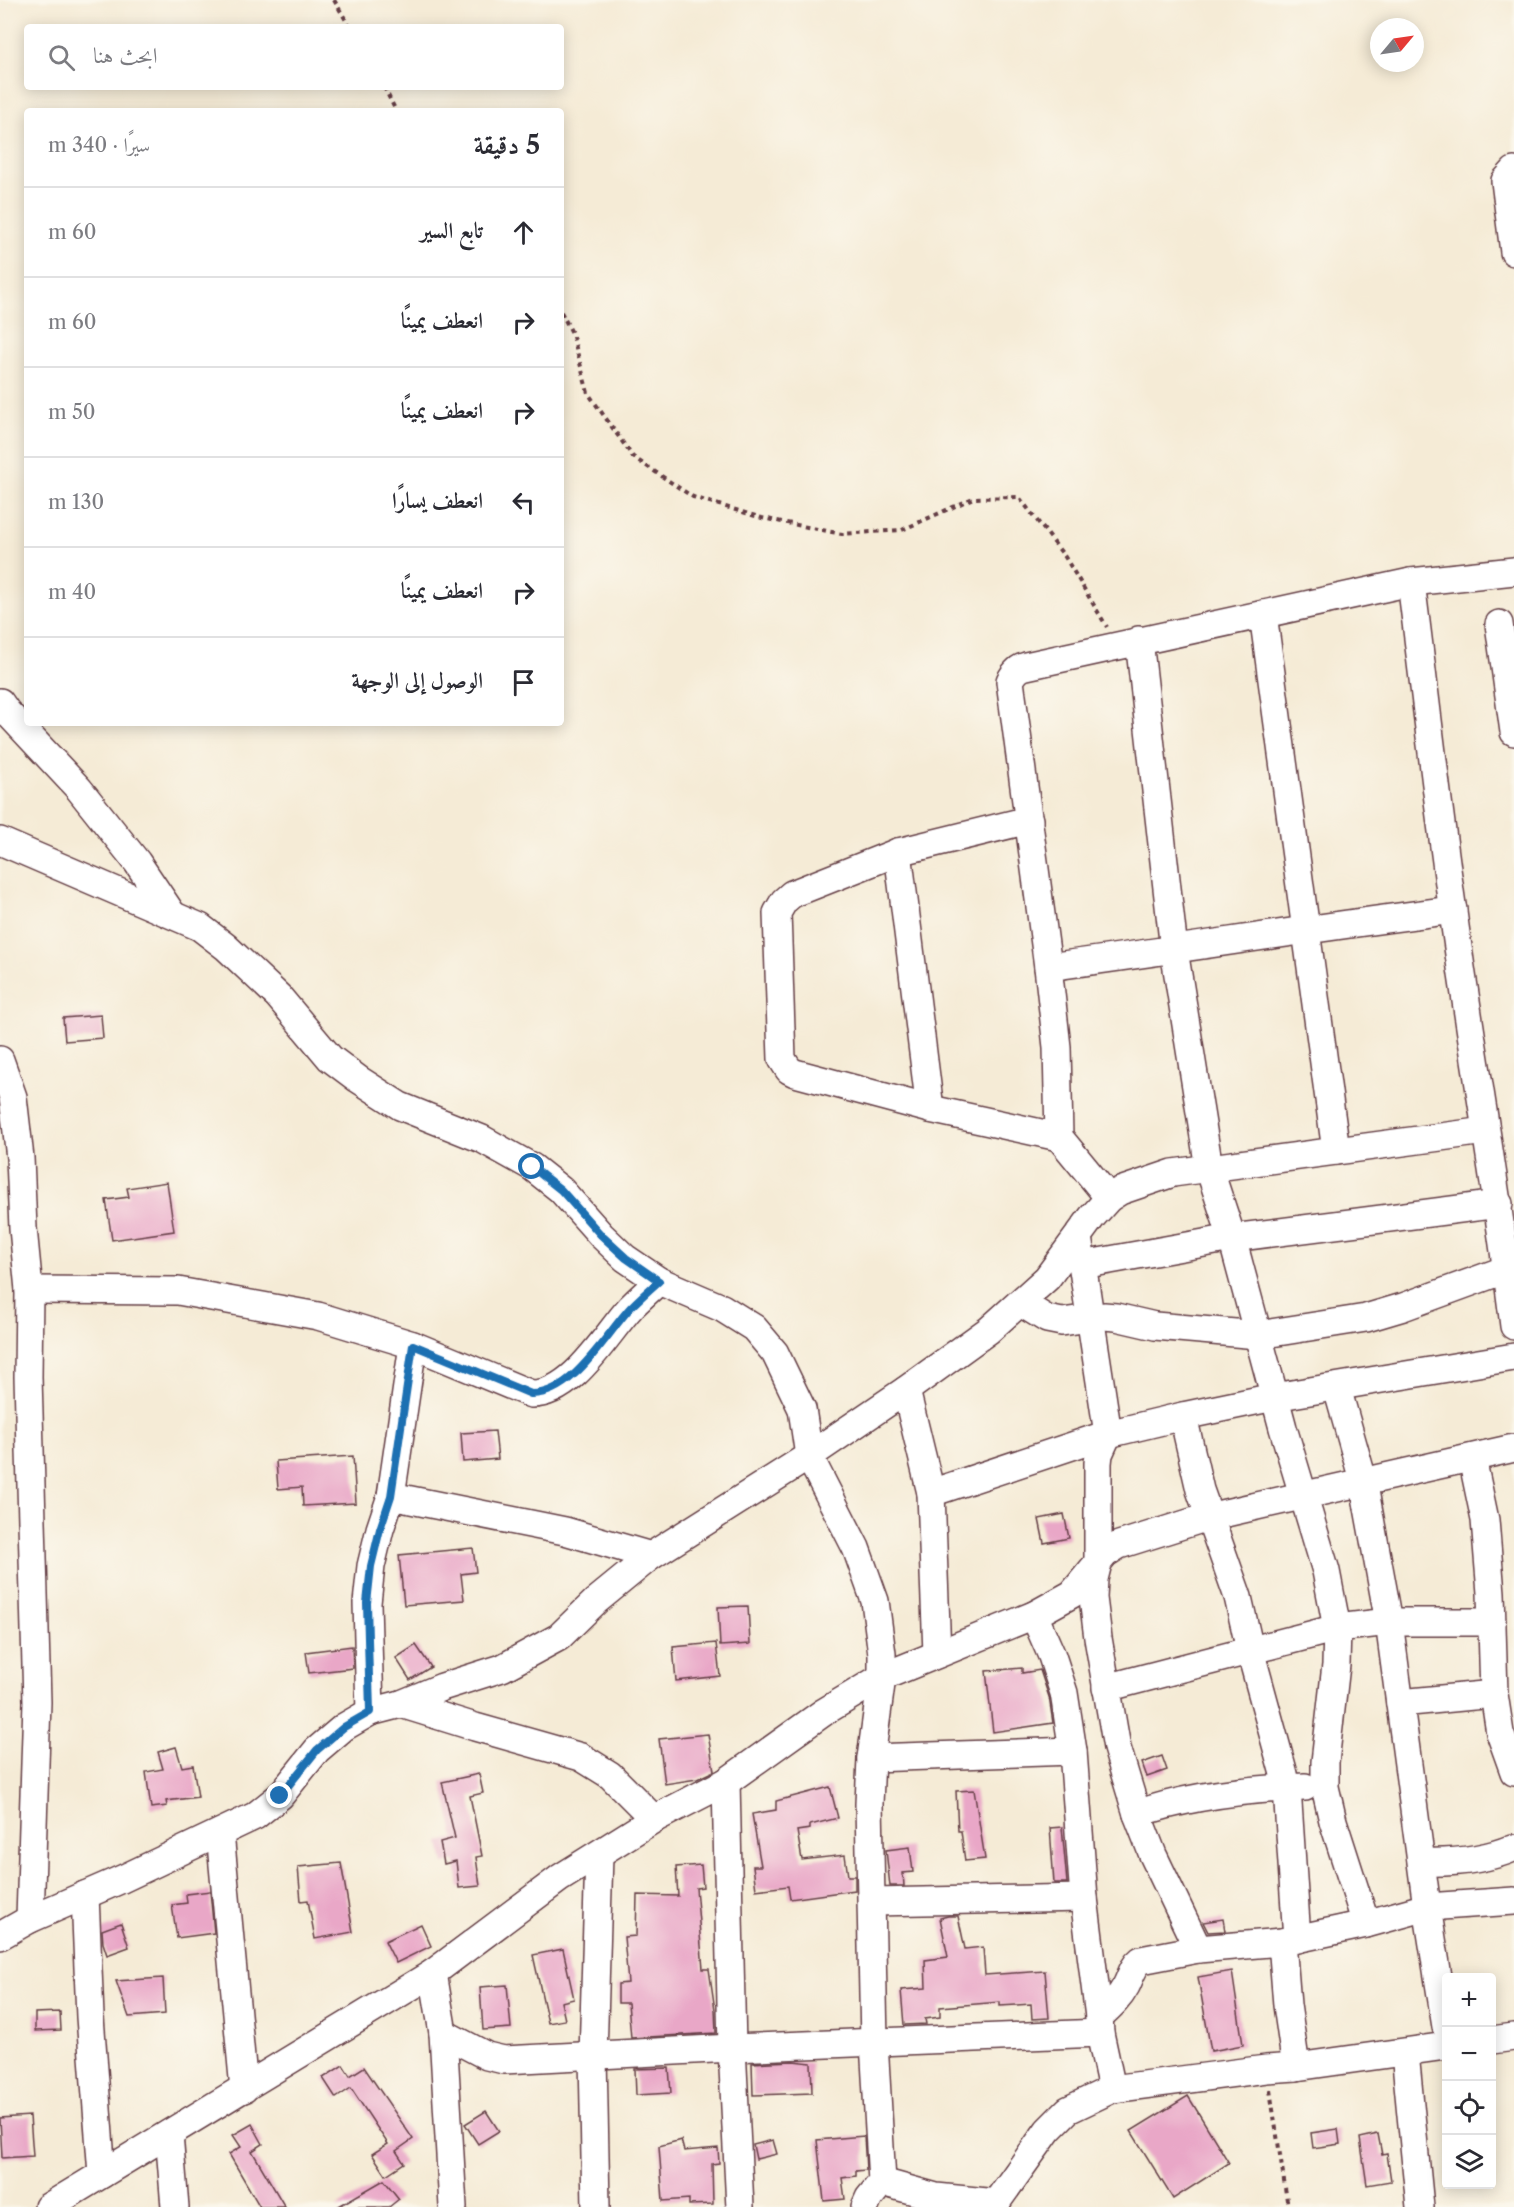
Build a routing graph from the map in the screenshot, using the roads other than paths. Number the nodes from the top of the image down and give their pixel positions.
1 (1514, 171) edge
2 (1514, 252) edge
3 (1514, 571) edge
4 (1411, 582) junction
5 (1263, 614) junction
6 (1499, 624) dead end
7 (1129, 642) junction
8 (0, 702) edge
9 (1514, 732) edge
10 (1029, 820) junction
11 (0, 841) edge
12 (898, 852) junction
13 (1453, 910) junction
14 (172, 914) junction
15 (1306, 928) junction
16 (1174, 950) junction
17 (1048, 968) junction
18 (0, 1060) edge
19 (930, 1109) junction
20 (1485, 1131) junction
21 (1059, 1137) junction
22 (1336, 1151) junction
23 (1209, 1168) junction
24 (1109, 1198) junction
25 (1498, 1204) junction
26 (1078, 1237) junction
27 (1232, 1238) junction
28 (1082, 1265) junction
29 (1507, 1269) junction
30 (659, 1281) junction
31 (29, 1290) junction
32 (1021, 1303) junction
33 (1090, 1318) junction
34 (1514, 1326) edge
35 (1258, 1335) junction
36 (413, 1345) junction
37 (1514, 1357) edge
38 (1337, 1388) junction
39 (906, 1390) junction
40 (1274, 1397) junction
41 (1183, 1416) junction
42 (1108, 1434) junction
43 (1514, 1448) edge
44 (809, 1456) junction
45 (1472, 1458) junction
46 (1363, 1480) junction
47 (931, 1493) junction
48 (1304, 1495) junction
49 (391, 1496) junction
50 (1208, 1516) junction
51 (651, 1556) junction
52 (1098, 1563) junction
53 (1034, 1615) junction
54 (1389, 1622) junction
55 (1492, 1622) junction
56 (1337, 1628) junction
57 (1250, 1650) junction
58 (937, 1654) junction
59 (882, 1677) junction
60 (1106, 1688) junction
61 (1494, 1694) junction
62 (1400, 1703) junction
63 (401, 1704) junction
64 (370, 1712) junction
65 (1073, 1751) junction
66 (871, 1758) junction
67 (1514, 1773) edge
68 (726, 1782) junction
69 (1325, 1787) junction
70 (1287, 1788) junction
71 (1137, 1814) junction
72 (654, 1818) junction
73 (220, 1833) junction
74 (1514, 1847) edge
75 (598, 1855) junction
76 (1422, 1862) junction
77 (85, 1895) junction
78 (1084, 1898) junction
79 (1514, 1901) edge
80 (873, 1902) junction
81 (1427, 1907) junction
82 (30, 1919) junction
83 (1366, 1924) junction
84 (0, 1936) edge
85 (1289, 1940) junction
86 (1198, 1949) junction
87 (433, 1973) junction
88 (1442, 2002) edge
89 (1100, 2025) junction
90 (443, 2033) junction
91 (1514, 2037) edge
92 (1496, 2039) edge
93 (874, 2042) junction
94 (1442, 2047) edge
95 (732, 2048) junction
96 (1405, 2053) junction
97 (593, 2056) junction
98 (1296, 2067) junction
99 (244, 2089) junction
100 (1112, 2089) junction
101 (169, 2134) junction
102 (102, 2174) junction
103 (882, 2182) junction
104 (995, 2205) edge
105 (48, 2207) edge
106 (175, 2207) edge
107 (453, 2207) edge
108 (596, 2207) edge
109 (740, 2207) edge
110 (865, 2207) edge
111 (1420, 2207) edge

1 - 2 street
3 - 4 street
4 - 5 street
4 - 13 street
5 - 7 street
5 - 15 street
6 - 9 street
7 - 10 street
7 - 16 street
8 - 14 street
10 - 12 street
10 - 17 street
11 - 14 street
12 - 19 street
12 - 19 street
13 - 15 street
13 - 20 street
14 - 30 street
15 - 16 street
15 - 22 street
16 - 17 street
16 - 23 street
17 - 21 street
18 - 31 street
19 - 21 street
20 - 22 street
20 - 25 street
21 - 24 street
22 - 23 street
23 - 24 street
23 - 27 street
24 - 26 street
25 - 27 street
25 - 29 street
26 - 28 street
26 - 32 street
27 - 28 street
27 - 35 street
28 - 33 street
29 - 34 street
29 - 35 street
30 - 36 street
30 - 44 street
31 - 36 street
31 - 82 street
32 - 33 street
32 - 39 street
33 - 35 street
33 - 42 street
35 - 40 street
36 - 49 street
37 - 38 street
38 - 40 street
38 - 46 street
39 - 44 street
39 - 47 street
40 - 41 street
40 - 48 street
41 - 42 street
41 - 50 street
42 - 47 street
42 - 52 street
43 - 45 street
44 - 51 street
44 - 59 street
45 - 46 street
45 - 55 street
46 - 48 street
46 - 54 street
47 - 58 street
48 - 50 street
48 - 56 street
49 - 51 street
49 - 64 street
50 - 52 street
50 - 57 street
51 - 63 street
52 - 53 street
52 - 60 street
53 - 58 street
53 - 65 street
54 - 55 street
54 - 56 street
54 - 62 street
55 - 61 street
56 - 57 street
56 - 69 street
57 - 60 street
57 - 70 street
58 - 59 street
59 - 66 street
59 - 68 street
60 - 71 street
61 - 62 street
61 - 67 street
62 - 76 street
63 - 64 street
63 - 72 street
64 - 73 street
65 - 66 street
65 - 78 street
66 - 80 street
68 - 72 street
68 - 95 street
69 - 70 street
69 - 83 street
70 - 71 street
70 - 85 street
71 - 86 street
72 - 75 street
73 - 77 street
73 - 99 street
74 - 76 street
75 - 87 street
75 - 97 street
76 - 81 street
77 - 82 street
77 - 102 street
78 - 80 street
78 - 89 street
79 - 81 street
80 - 93 street
81 - 83 street
81 - 88 street
82 - 84 street
83 - 85 street
85 - 86 street
85 - 98 street
86 - 89 street
87 - 90 street
87 - 99 street
89 - 93 street
89 - 100 street
90 - 97 street
90 - 107 street
91 - 92 street
93 - 95 street
93 - 103 street
94 - 96 street
95 - 97 street
95 - 109 street
96 - 98 street
96 - 111 street
97 - 108 street
98 - 100 street
99 - 101 street
100 - 104 street
101 - 102 street
101 - 106 street
102 - 105 street
103 - 104 street
103 - 110 street

